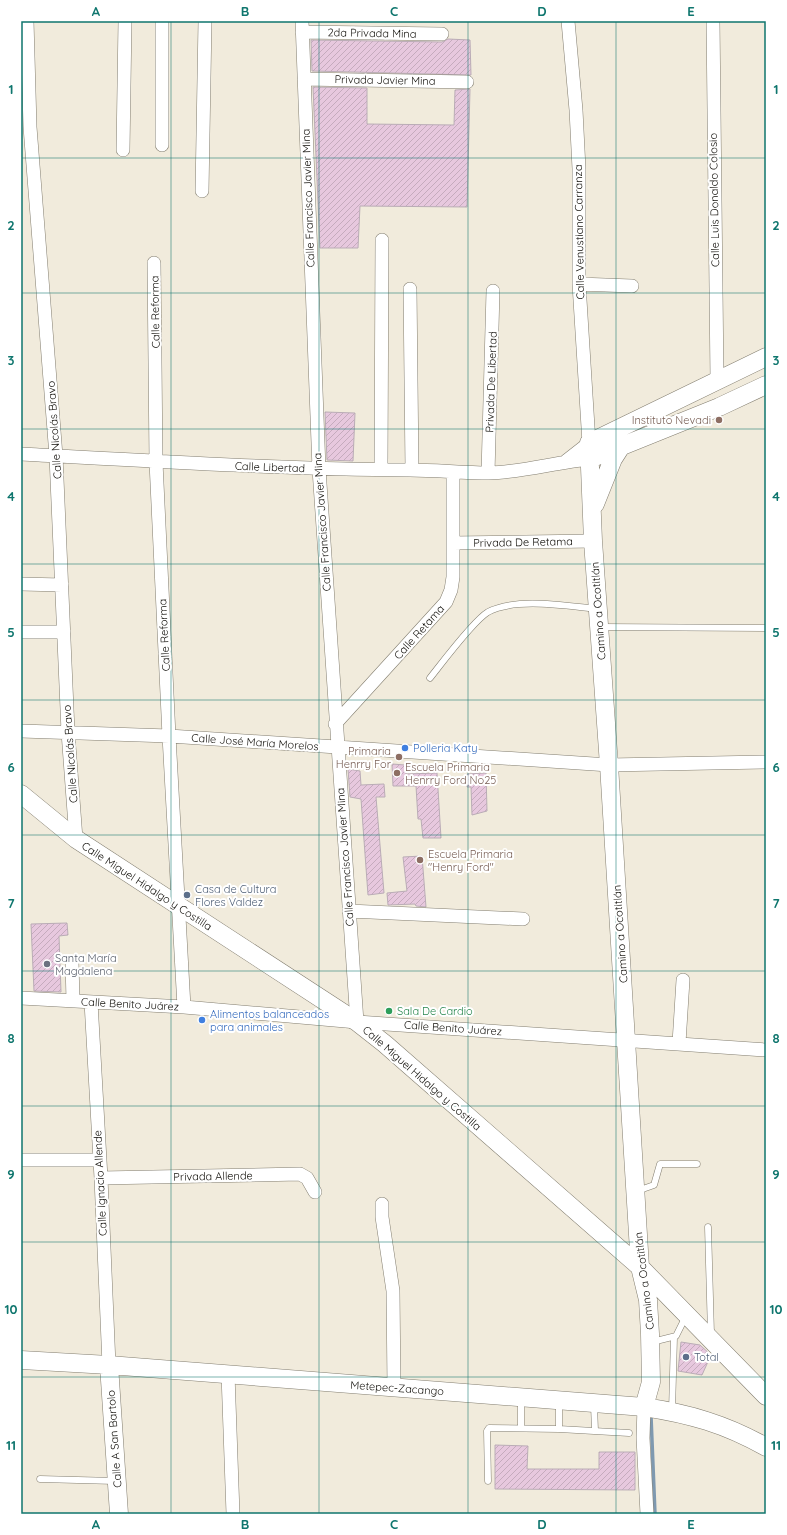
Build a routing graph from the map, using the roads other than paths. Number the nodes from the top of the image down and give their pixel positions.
1 (27, 21) edge
2 (125, 21) edge
3 (162, 21) edge
4 (205, 21) edge
5 (568, 21) edge
6 (713, 21) edge
7 (302, 26) edge
8 (442, 34) dead end
9 (304, 79) junction
10 (467, 82) dead end
11 (25, 123) edge
12 (162, 145) dead end
13 (123, 150) dead end
14 (27, 160) edge
15 (202, 191) dead end
16 (382, 240) dead end
17 (154, 263) dead end
18 (579, 284) junction
19 (632, 286) dead end
20 (410, 289) dead end
21 (493, 291) dead end
22 (766, 357) edge
23 (717, 380) junction
24 (766, 385) edge
25 (622, 445) junction
26 (589, 451) junction
27 (21, 454) edge
28 (56, 456) junction
29 (156, 462) junction
30 (319, 469) junction
31 (381, 470) junction
32 (412, 470) junction
33 (453, 472) junction
34 (488, 473) junction
35 (592, 513) junction
36 (593, 541) junction
37 (453, 543) junction
38 (21, 584) edge
39 (62, 585) junction
40 (599, 618) junction
41 (766, 628) edge
42 (21, 632) edge
43 (64, 632) junction
44 (430, 678) dead end
45 (335, 724) junction
46 (21, 731) edge
47 (68, 732) junction
48 (168, 736) junction
49 (338, 747) junction
50 (766, 762) edge
51 (609, 766) junction
52 (25, 801) edge
53 (76, 839) junction
54 (178, 907) junction
55 (349, 911) junction
56 (523, 919) dead end
57 (72, 962) dead end
58 (683, 980) dead end
59 (21, 998) edge
60 (73, 1001) junction
61 (91, 1002) junction
62 (184, 1007) junction
63 (357, 1022) junction
64 (626, 1039) junction
65 (678, 1043) junction
66 (766, 1050) edge
67 (21, 1160) edge
68 (99, 1160) junction
69 (696, 1164) dead end
70 (101, 1178) junction
71 (635, 1191) junction
72 (315, 1192) dead end
73 (382, 1204) dead end
74 (708, 1227) dead end
75 (640, 1267) junction
76 (687, 1315) junction
77 (674, 1337) junction
78 (711, 1340) junction
79 (650, 1342) junction
80 (21, 1360) edge
81 (108, 1365) junction
82 (228, 1374) junction
83 (394, 1387) junction
84 (766, 1396) edge
85 (521, 1397) junction
86 (559, 1400) junction
87 (594, 1403) junction
88 (644, 1407) junction
89 (672, 1411) junction
90 (521, 1428) junction
91 (559, 1429) junction
92 (595, 1431) junction
93 (629, 1433) dead end
94 (766, 1447) edge
95 (40, 1479) dead end
96 (488, 1481) dead end
97 (117, 1482) junction
98 (119, 1514) edge
99 (234, 1514) edge
100 (647, 1514) edge

1 - 11 street, Calle Nicolás Bravo
2 - 13 street
3 - 12 street
4 - 15 street
5 - 18 street, Calle Venustiano Carranza
6 - 23 street, Calle Luis Donaldo Colosio
7 - 8 street, 2da Privada Mina
7 - 9 street, Calle Francisco Javier Mina
9 - 10 street, Privada Javier Mina
9 - 30 street, Calle Francisco Javier Mina
11 - 14 street, Calle Nicolás Bravo
14 - 28 street, Calle Nicolás Bravo
16 - 31 street
17 - 29 street, Calle Reforma
18 - 19 street
18 - 26 street, Calle Venustiano Carranza
20 - 32 street
21 - 34 street, Privada De Libertad
22 - 23 main road
23 - 26 main road
24 - 25 main road
25 - 26 main road
25 - 35 main road
26 - 34 street, Calle Libertad
26 - 35 main road, Camino a Ocotitlán
27 - 28 street, Calle Libertad
28 - 29 street, Calle Libertad
28 - 39 street, Calle Nicolás Bravo
29 - 30 street, Calle Libertad
29 - 48 street, Calle Reforma
30 - 31 street, Calle Libertad
30 - 45 street, Calle Francisco Javier Mina
31 - 32 street, Calle Libertad
32 - 33 street, Calle Libertad
33 - 34 street, Calle Libertad
33 - 37 street, Calle Retama
35 - 36 main road, Camino a Ocotitlán
36 - 37 street, Privada De Retama
36 - 40 main road, Camino a Ocotitlán
37 - 45 street, Calle Retama
38 - 39 street
39 - 43 street, Calle Nicolás Bravo
40 - 41 lane
40 - 44 lane
40 - 51 main road, Camino a Ocotitlán
42 - 43 street
43 - 47 street, Calle Nicolás Bravo
45 - 49 street, Calle Francisco Javier Mina
46 - 47 street, Calle José María Morelos
47 - 48 street, Calle José María Morelos
47 - 53 street, Calle Nicolás Bravo
48 - 49 street, Calle José María Morelos
48 - 54 street, Calle Reforma
49 - 51 street, Calle José María Morelos
49 - 55 street, Calle Francisco Javier Mina
50 - 51 street, Calle José María Morelos
51 - 64 main road, Camino a Ocotitlán
52 - 53 main road, Calle Miguel Hidalgo y Costilla
53 - 54 main road, Calle Miguel Hidalgo y Costilla
54 - 62 street, Calle Reforma
54 - 63 main road, Calle Miguel Hidalgo y Costilla
55 - 56 street
55 - 63 street, Calle Francisco Javier Mina
57 - 60 street
58 - 65 street
59 - 60 street, Calle Benito Juárez
60 - 61 street, Calle Benito Juárez
61 - 62 street, Calle Benito Juárez
61 - 68 street, Calle Ignacio Allende
62 - 63 street, Calle Benito Juárez
63 - 64 street, Calle Benito Juárez
63 - 75 main road, Calle Miguel Hidalgo y Costilla
64 - 65 street, Calle Benito Juárez
64 - 71 main road, Camino a Ocotitlán
65 - 66 street, Calle Benito Juárez
67 - 68 street
68 - 70 street, Calle Ignacio Allende
69 - 71 lane
70 - 72 street, Privada Allende
70 - 81 street, Calle Ignacio Allende
71 - 75 main road, Camino a Ocotitlán
73 - 83 street
74 - 78 lane
75 - 76 main road, Calle Miguel Hidalgo y Costilla
75 - 79 main road, Camino a Ocotitlán
76 - 77 lane
76 - 78 main road, Calle Miguel Hidalgo y Costilla
77 - 79 lane
77 - 89 lane
78 - 84 main road, Calle Miguel Hidalgo y Costilla
79 - 88 main road, Camino a Ocotitlán
80 - 81 main road, Metepec-Zacango
81 - 82 main road, Metepec-Zacango
81 - 97 main road, Calle A San Bartolo
82 - 83 main road, Metepec-Zacango
82 - 99 street
83 - 85 main road, Metepec-Zacango
85 - 86 main road, Metepec-Zacango
85 - 90 lane
86 - 87 main road, Metepec-Zacango
86 - 91 lane
87 - 88 main road, Metepec-Zacango
87 - 92 lane
88 - 89 main road, Metepec-Zacango
88 - 100 street
89 - 94 main road, Metepec-Zacango
90 - 91 lane
90 - 96 lane
91 - 92 lane
92 - 93 lane
95 - 97 lane
97 - 98 main road, Calle A San Bartolo

